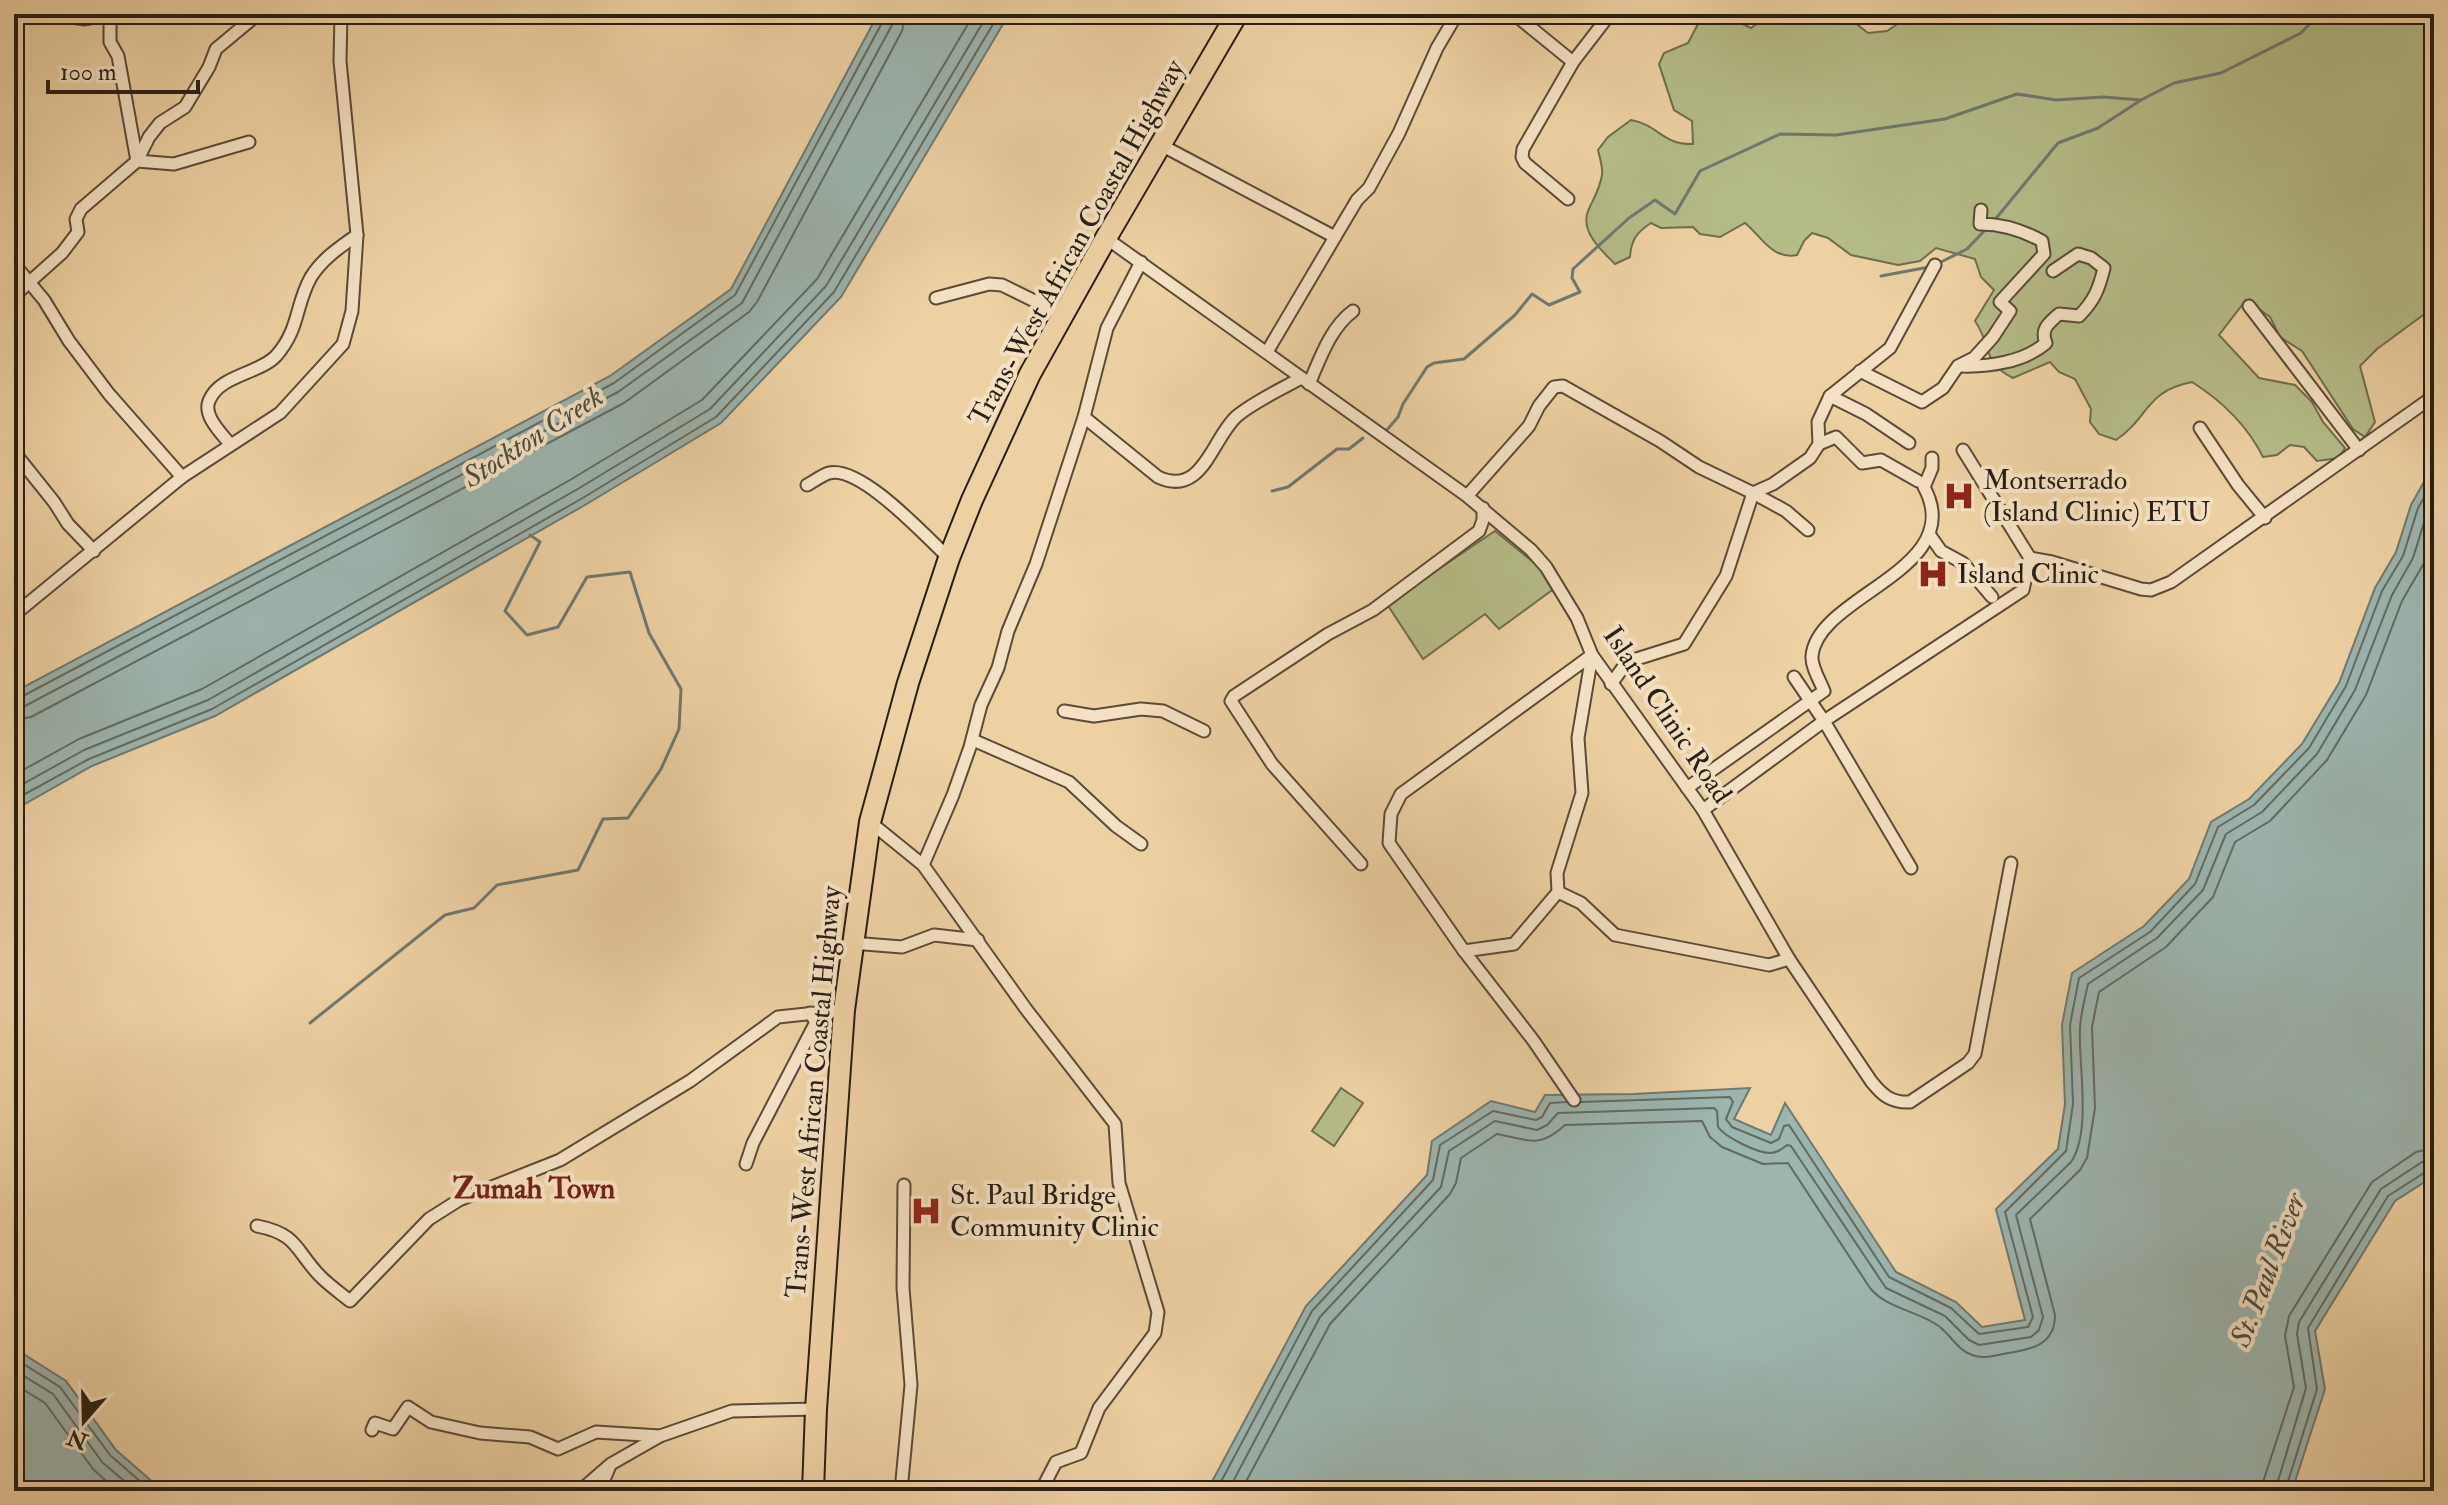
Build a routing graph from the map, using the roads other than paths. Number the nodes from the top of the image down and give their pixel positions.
1 (111, 14) edge
2 (258, 14) edge
3 (341, 14) edge
4 (1237, 14) edge
5 (1457, 14) edge
6 (1514, 14) edge
7 (1610, 14) edge
8 (58, 15) edge
9 (1573, 62) junction
10 (249, 142) dead end
11 (1161, 145) junction
12 (137, 161) junction
13 (1568, 199) dead end
14 (1981, 210) dead end
15 (357, 235) junction
16 (1335, 237) junction
17 (1106, 238) junction
18 (1141, 262) junction
19 (14, 264) edge
20 (1935, 265) dead end
21 (2053, 271) dead end
22 (30, 283) junction
23 (14, 296) edge
24 (936, 298) dead end
25 (2249, 306) dead end
26 (1353, 311) dead end
27 (1063, 315) junction
28 (1267, 352) junction
29 (1958, 366) junction
30 (1860, 371) junction
31 (1305, 381) junction
32 (1830, 396) junction
33 (2434, 396) edge
34 (1084, 417) junction
35 (2200, 428) dead end
36 (1909, 443) dead end
37 (230, 444) junction
38 (1819, 444) junction
39 (1963, 450) dead end
40 (2359, 450) junction
41 (14, 452) edge
42 (1932, 458) dead end
43 (182, 477) junction
44 (1918, 481) dead end
45 (807, 485) dead end
46 (1753, 493) junction
47 (1467, 496) junction
48 (1483, 508) junction
49 (2265, 518) junction
50 (1808, 530) dead end
51 (1929, 534) junction
52 (94, 551) junction
53 (949, 558) junction
54 (2030, 558) junction
55 (1992, 597) dead end
56 (14, 615) edge
57 (1592, 655) junction
58 (1794, 677) dead end
59 (1611, 684) junction
60 (1810, 700) junction
61 (1064, 711) dead end
62 (1824, 721) junction
63 (1204, 731) dead end
64 (973, 740) junction
65 (1687, 788) junction
66 (1703, 810) junction
67 (870, 822) junction
68 (1141, 844) dead end
69 (2011, 863) dead end
70 (1361, 864) dead end
71 (923, 865) junction
72 (1911, 868) dead end
73 (1558, 892) junction
74 (978, 940) junction
75 (852, 943) junction
76 (1464, 951) junction
77 (1789, 959) junction
78 (844, 1010) junction
79 (810, 1013) junction
80 (1574, 1100) dead end
81 (746, 1164) dead end
82 (904, 1185) dead end
83 (257, 1226) dead end
84 (816, 1409) junction
85 (372, 1430) dead end
86 (660, 1436) junction
87 (611, 1464) junction
88 (580, 1491) edge
89 (599, 1491) edge
90 (813, 1491) edge
91 (901, 1491) edge
92 (1041, 1491) edge

1 - 8 street
1 - 12 street
2 - 12 street
3 - 15 street
4 - 11 highway, Trans-West African Coastal Highway
5 - 16 street
6 - 9 street
7 - 9 street
9 - 13 street
10 - 12 street
11 - 16 street
11 - 17 highway, Trans-West African Coastal Highway
12 - 22 street
14 - 29 street
15 - 37 street
15 - 37 street
16 - 28 street
17 - 18 street, Island Clinic Road
17 - 27 highway, Trans-West African Coastal Highway
18 - 28 street, Island Clinic Road
18 - 34 street
19 - 22 street
20 - 30 street
21 - 29 street
22 - 23 street
22 - 43 street
24 - 27 street
25 - 40 street
26 - 31 street
27 - 53 highway, Trans-West African Coastal Highway
28 - 31 street, Island Clinic Road
29 - 30 street
30 - 32 street
31 - 34 street
31 - 47 street, Island Clinic Road
32 - 36 street
32 - 38 street
33 - 40 street
34 - 64 street
35 - 49 street
37 - 43 street
38 - 44 street
38 - 46 street
39 - 54 street
40 - 49 street
41 - 52 street
42 - 51 street
43 - 52 street
45 - 53 street
46 - 47 street
46 - 50 street
46 - 59 street
47 - 48 street, Island Clinic Road
48 - 57 street, Island Clinic Road
48 - 70 street
49 - 54 street
51 - 55 street
51 - 60 street
52 - 56 street
53 - 67 highway, Trans-West African Coastal Highway
54 - 62 street
57 - 59 street, Island Clinic Road
57 - 73 street
57 - 76 street
58 - 60 street
59 - 65 street, Island Clinic Road
60 - 62 street
60 - 65 street
61 - 63 street
62 - 66 street
62 - 72 street
64 - 68 street
64 - 71 street
65 - 66 street, Island Clinic Road
66 - 77 street, Island Clinic Road
67 - 71 street
67 - 75 highway, Trans-West African Coastal Highway
69 - 77 street, Island Clinic Road
71 - 74 street
73 - 76 street
73 - 77 street
74 - 75 street
74 - 92 street
75 - 78 highway, Trans-West African Coastal Highway
76 - 80 street
78 - 79 street
78 - 84 highway, Trans-West African Coastal Highway
79 - 81 street
79 - 83 street
82 - 91 street
84 - 86 street
84 - 90 highway, Trans-West African Coastal Highway
85 - 86 street
86 - 87 street
87 - 88 street
87 - 89 street

